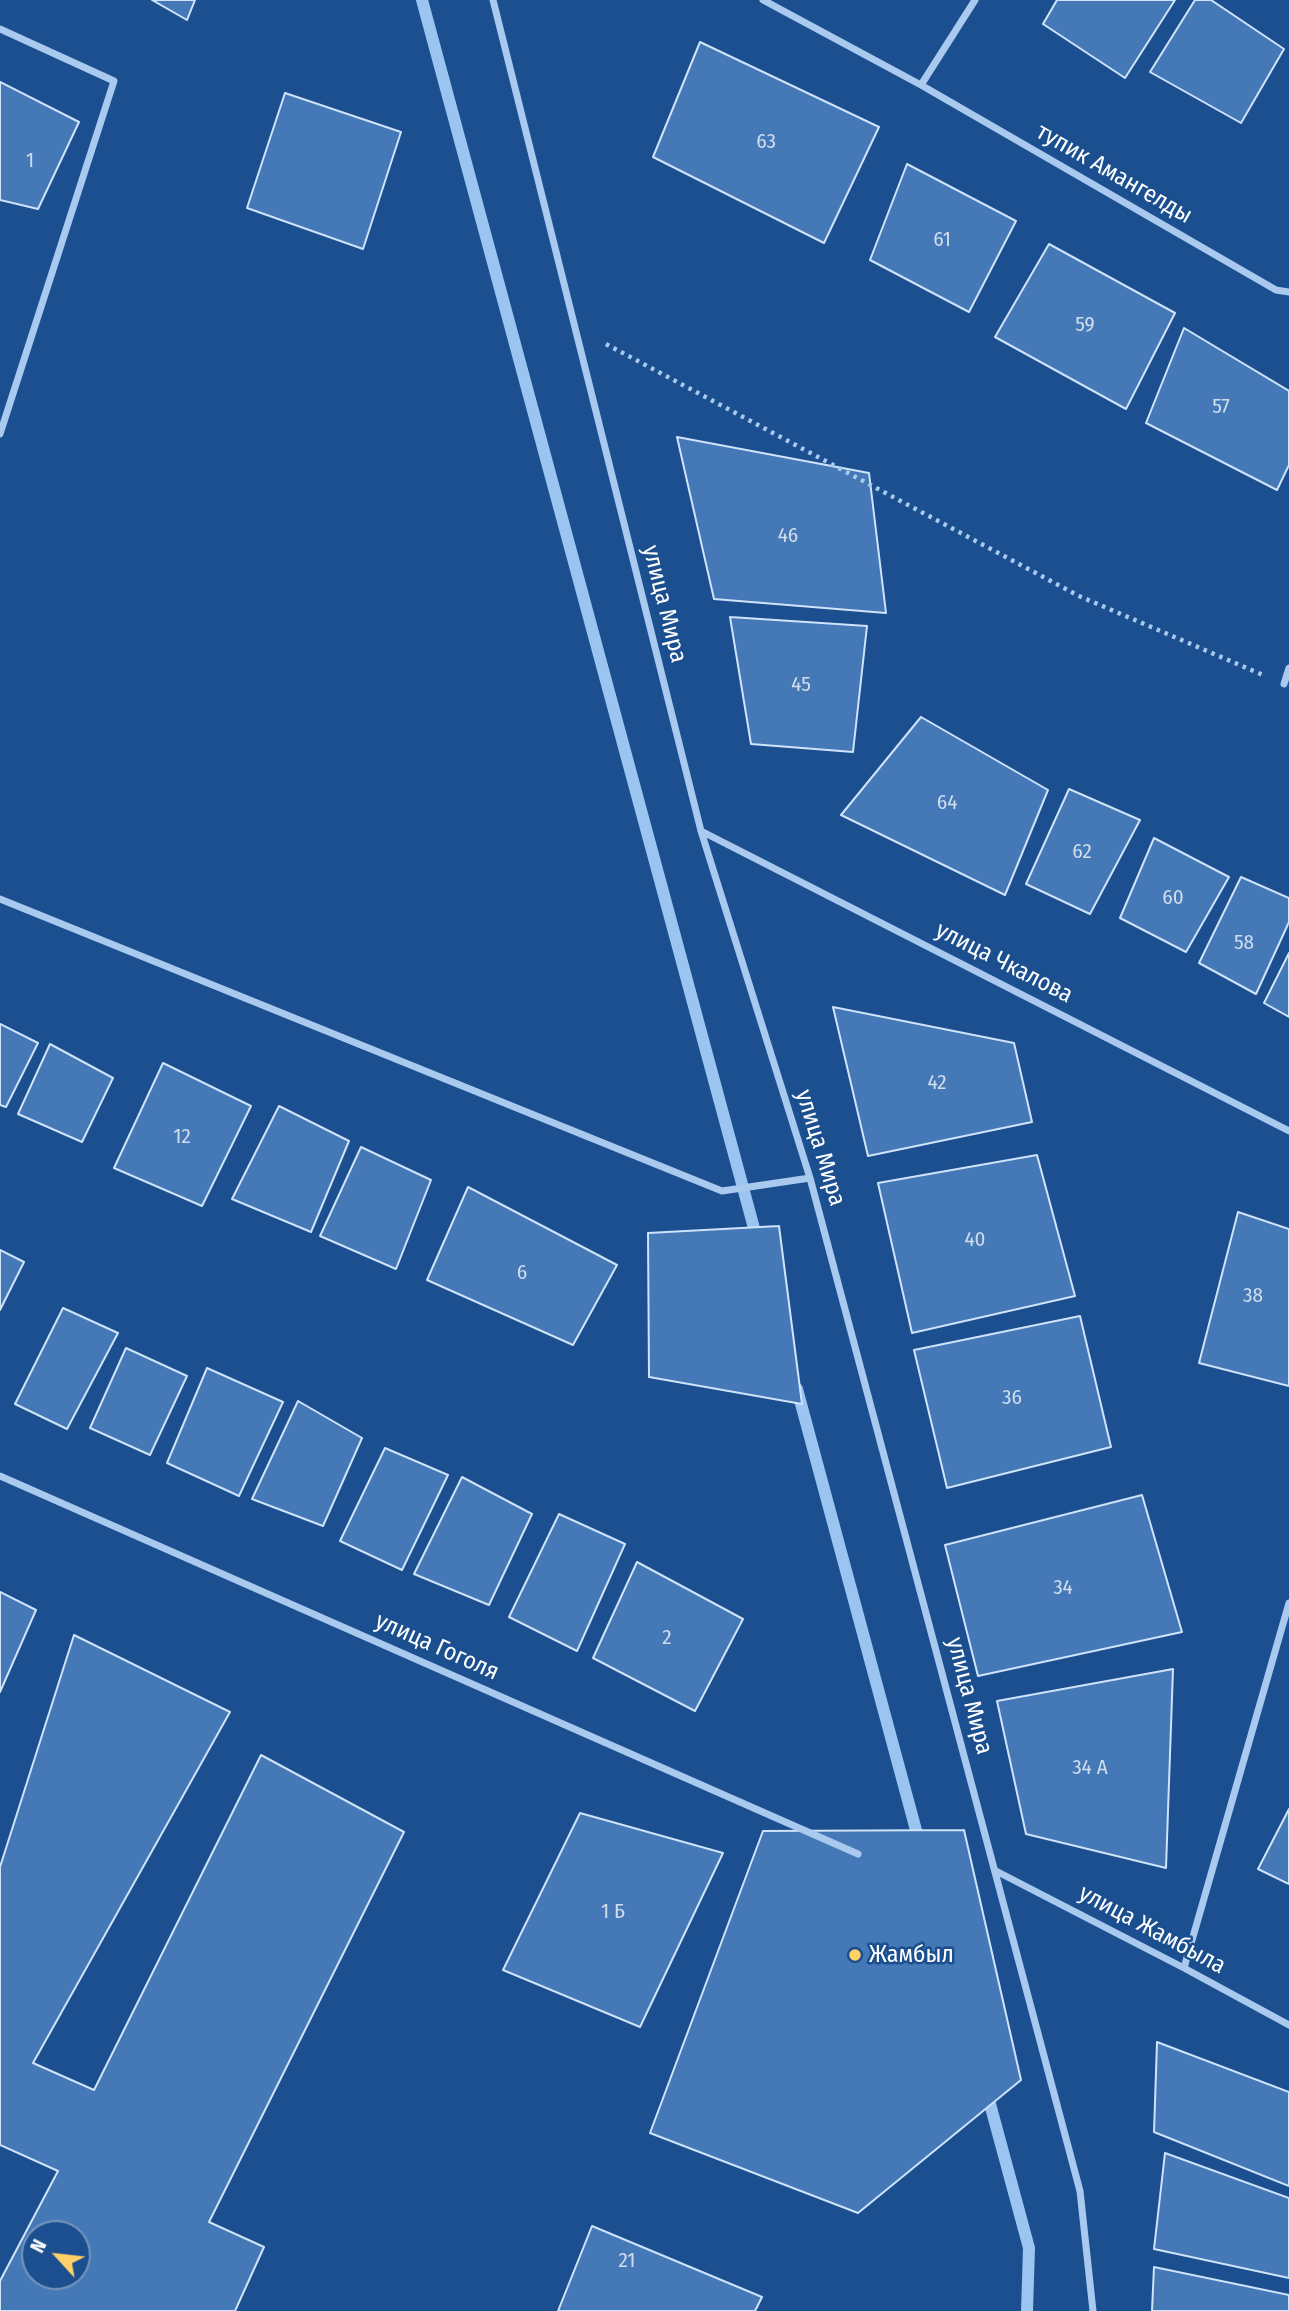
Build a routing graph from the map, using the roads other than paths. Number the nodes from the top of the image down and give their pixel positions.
1 (493, 0) edge
2 (763, 0) edge
3 (975, 0) edge
4 (0, 29) edge
5 (921, 85) junction
6 (1289, 292) edge
7 (0, 434) edge
8 (1289, 668) edge
9 (1284, 684) road end
10 (701, 831) junction
11 (0, 899) edge
12 (1289, 1131) edge
13 (810, 1178) junction
14 (0, 1475) edge
15 (1289, 1603) edge
16 (858, 1854) dead end
17 (996, 1871) junction
18 (1184, 1968) junction
19 (1289, 2025) edge
20 (1093, 2311) edge

1 - 10 street, улица Мира
2 - 5 street, тупик Амангелды
3 - 5 street
4 - 7 street
5 - 6 street, тупик Амангелды
8 - 9 street
10 - 12 street, улица Чкалова
10 - 13 street, улица Мира
11 - 13 street
13 - 17 street, улица Мира
14 - 16 street, улица Гоголя
15 - 18 street
17 - 18 street, улица Жамбыла
17 - 20 street, улица Мира
18 - 19 street, улица Жамбыла

